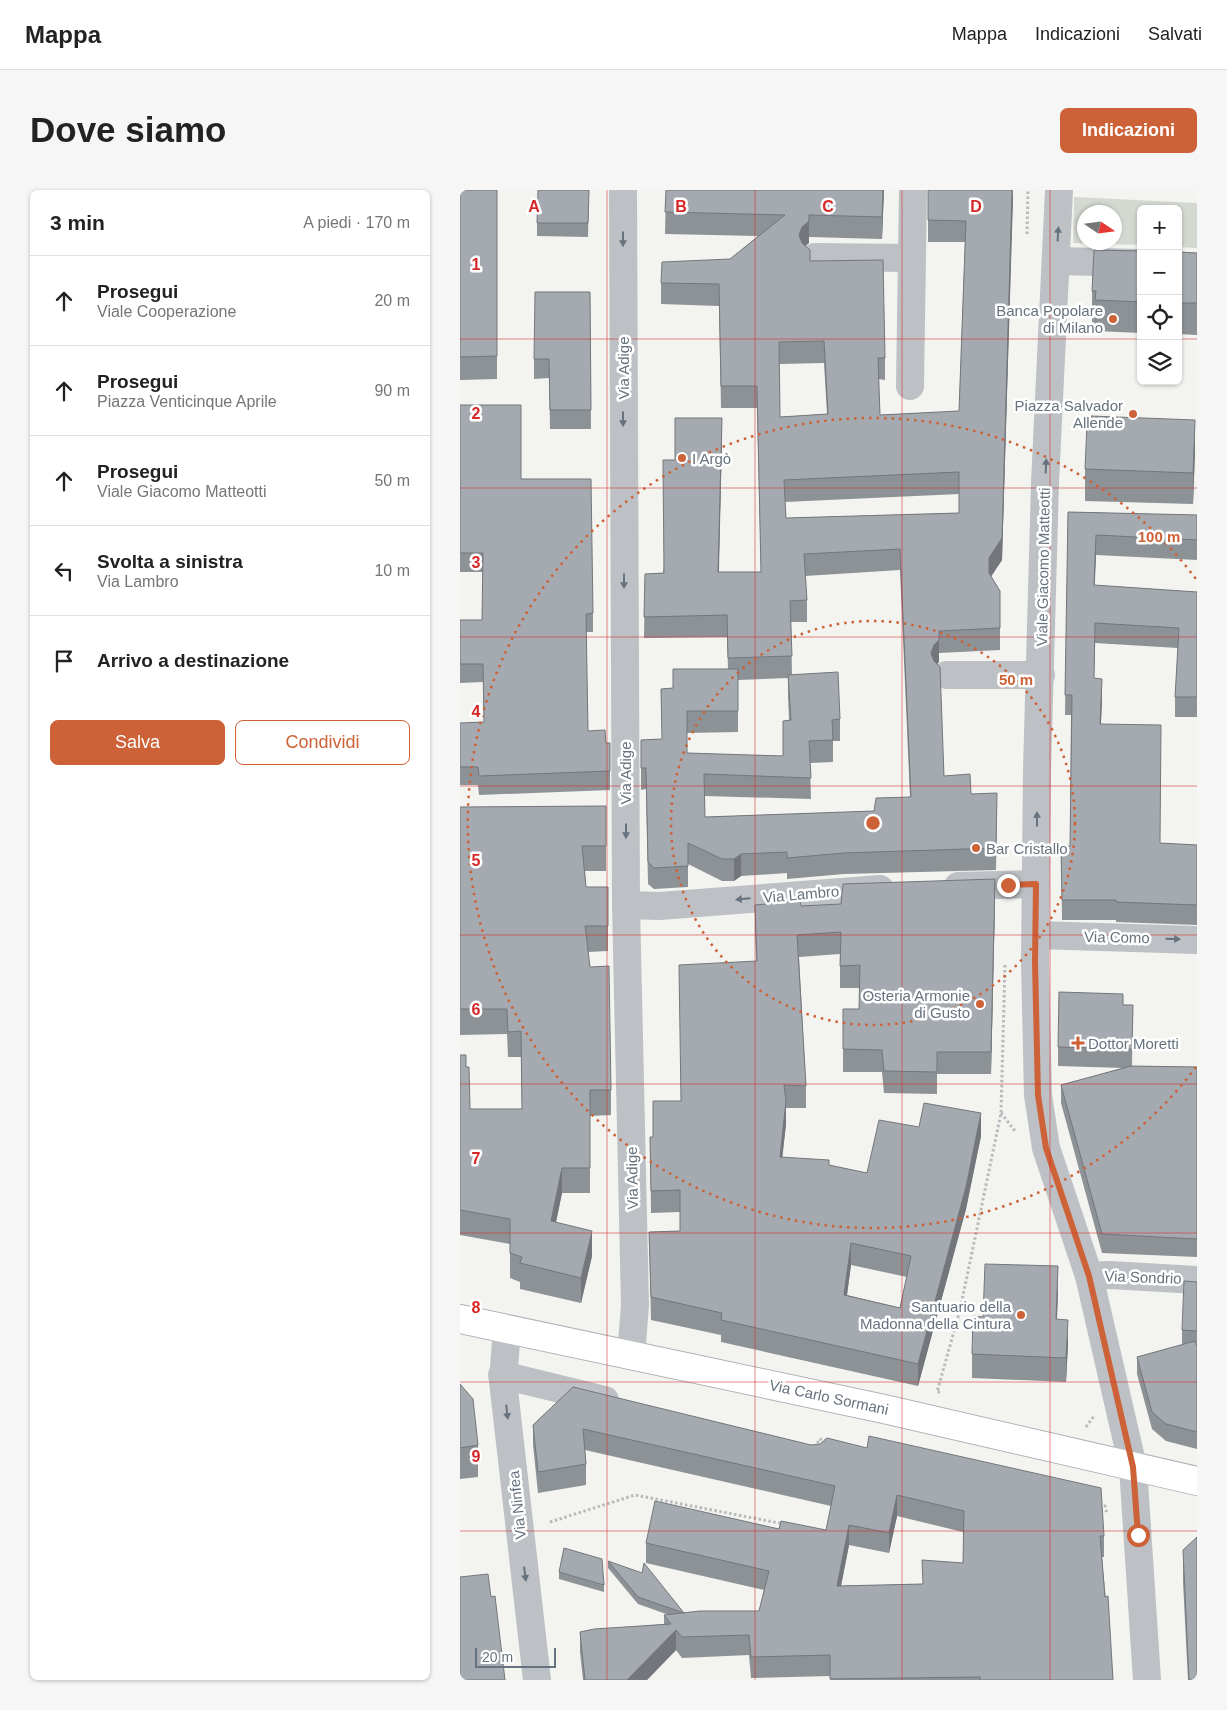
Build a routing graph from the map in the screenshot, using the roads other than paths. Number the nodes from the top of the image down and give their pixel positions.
1 (623, 190) edge
2 (913, 190) edge
3 (1059, 190) edge
4 (815, 257) dead end
5 (912, 258) junction
6 (1056, 261) junction
7 (1137, 263) edge
8 (910, 386) dead end
9 (948, 675) dead end
10 (1041, 675) junction
11 (1036, 884) junction
12 (931, 887) edge
13 (902, 888) edge
14 (626, 905) junction
15 (1036, 936) junction
16 (1197, 940) edge
17 (1089, 1276) junction
18 (1197, 1280) edge
19 (460, 1319) edge
20 (506, 1329) junction
21 (631, 1356) junction
22 (502, 1375) junction
23 (626, 1404) edge
24 (1133, 1467) junction
25 (1197, 1481) edge
26 (537, 1680) edge
27 (1147, 1680) edge

1 -> 14 street, Via Adige
2 - 5 street
6 -> 3 street, Viale Giacomo Matteotti
4 - 5 street
5 - 8 street
6 - 7 street
10 -> 6 street, Viale Giacomo Matteotti
9 - 10 street
11 -> 10 street, Viale Giacomo Matteotti
11 - 12 street
11 - 15 street, Viale Giacomo Matteotti
13 -> 14 street, Via Lambro
14 - 21 street, Via Adige
15 -> 16 street, Via Como
15 - 17 street, Viale Giacomo Matteotti
17 - 18 street, Via Sondrio
17 - 24 street, Viale Giacomo Matteotti
19 - 20 main road, Via Carlo Sormani
20 - 21 main road, Via Carlo Sormani
20 - 22 street, Via Ninfea
21 - 24 main road, Via Carlo Sormani
22 - 23 street
22 -> 26 street, Via Ninfea
24 - 25 main road, Via Carlo Sormani
24 - 27 street, Viale Giacomo Matteotti

